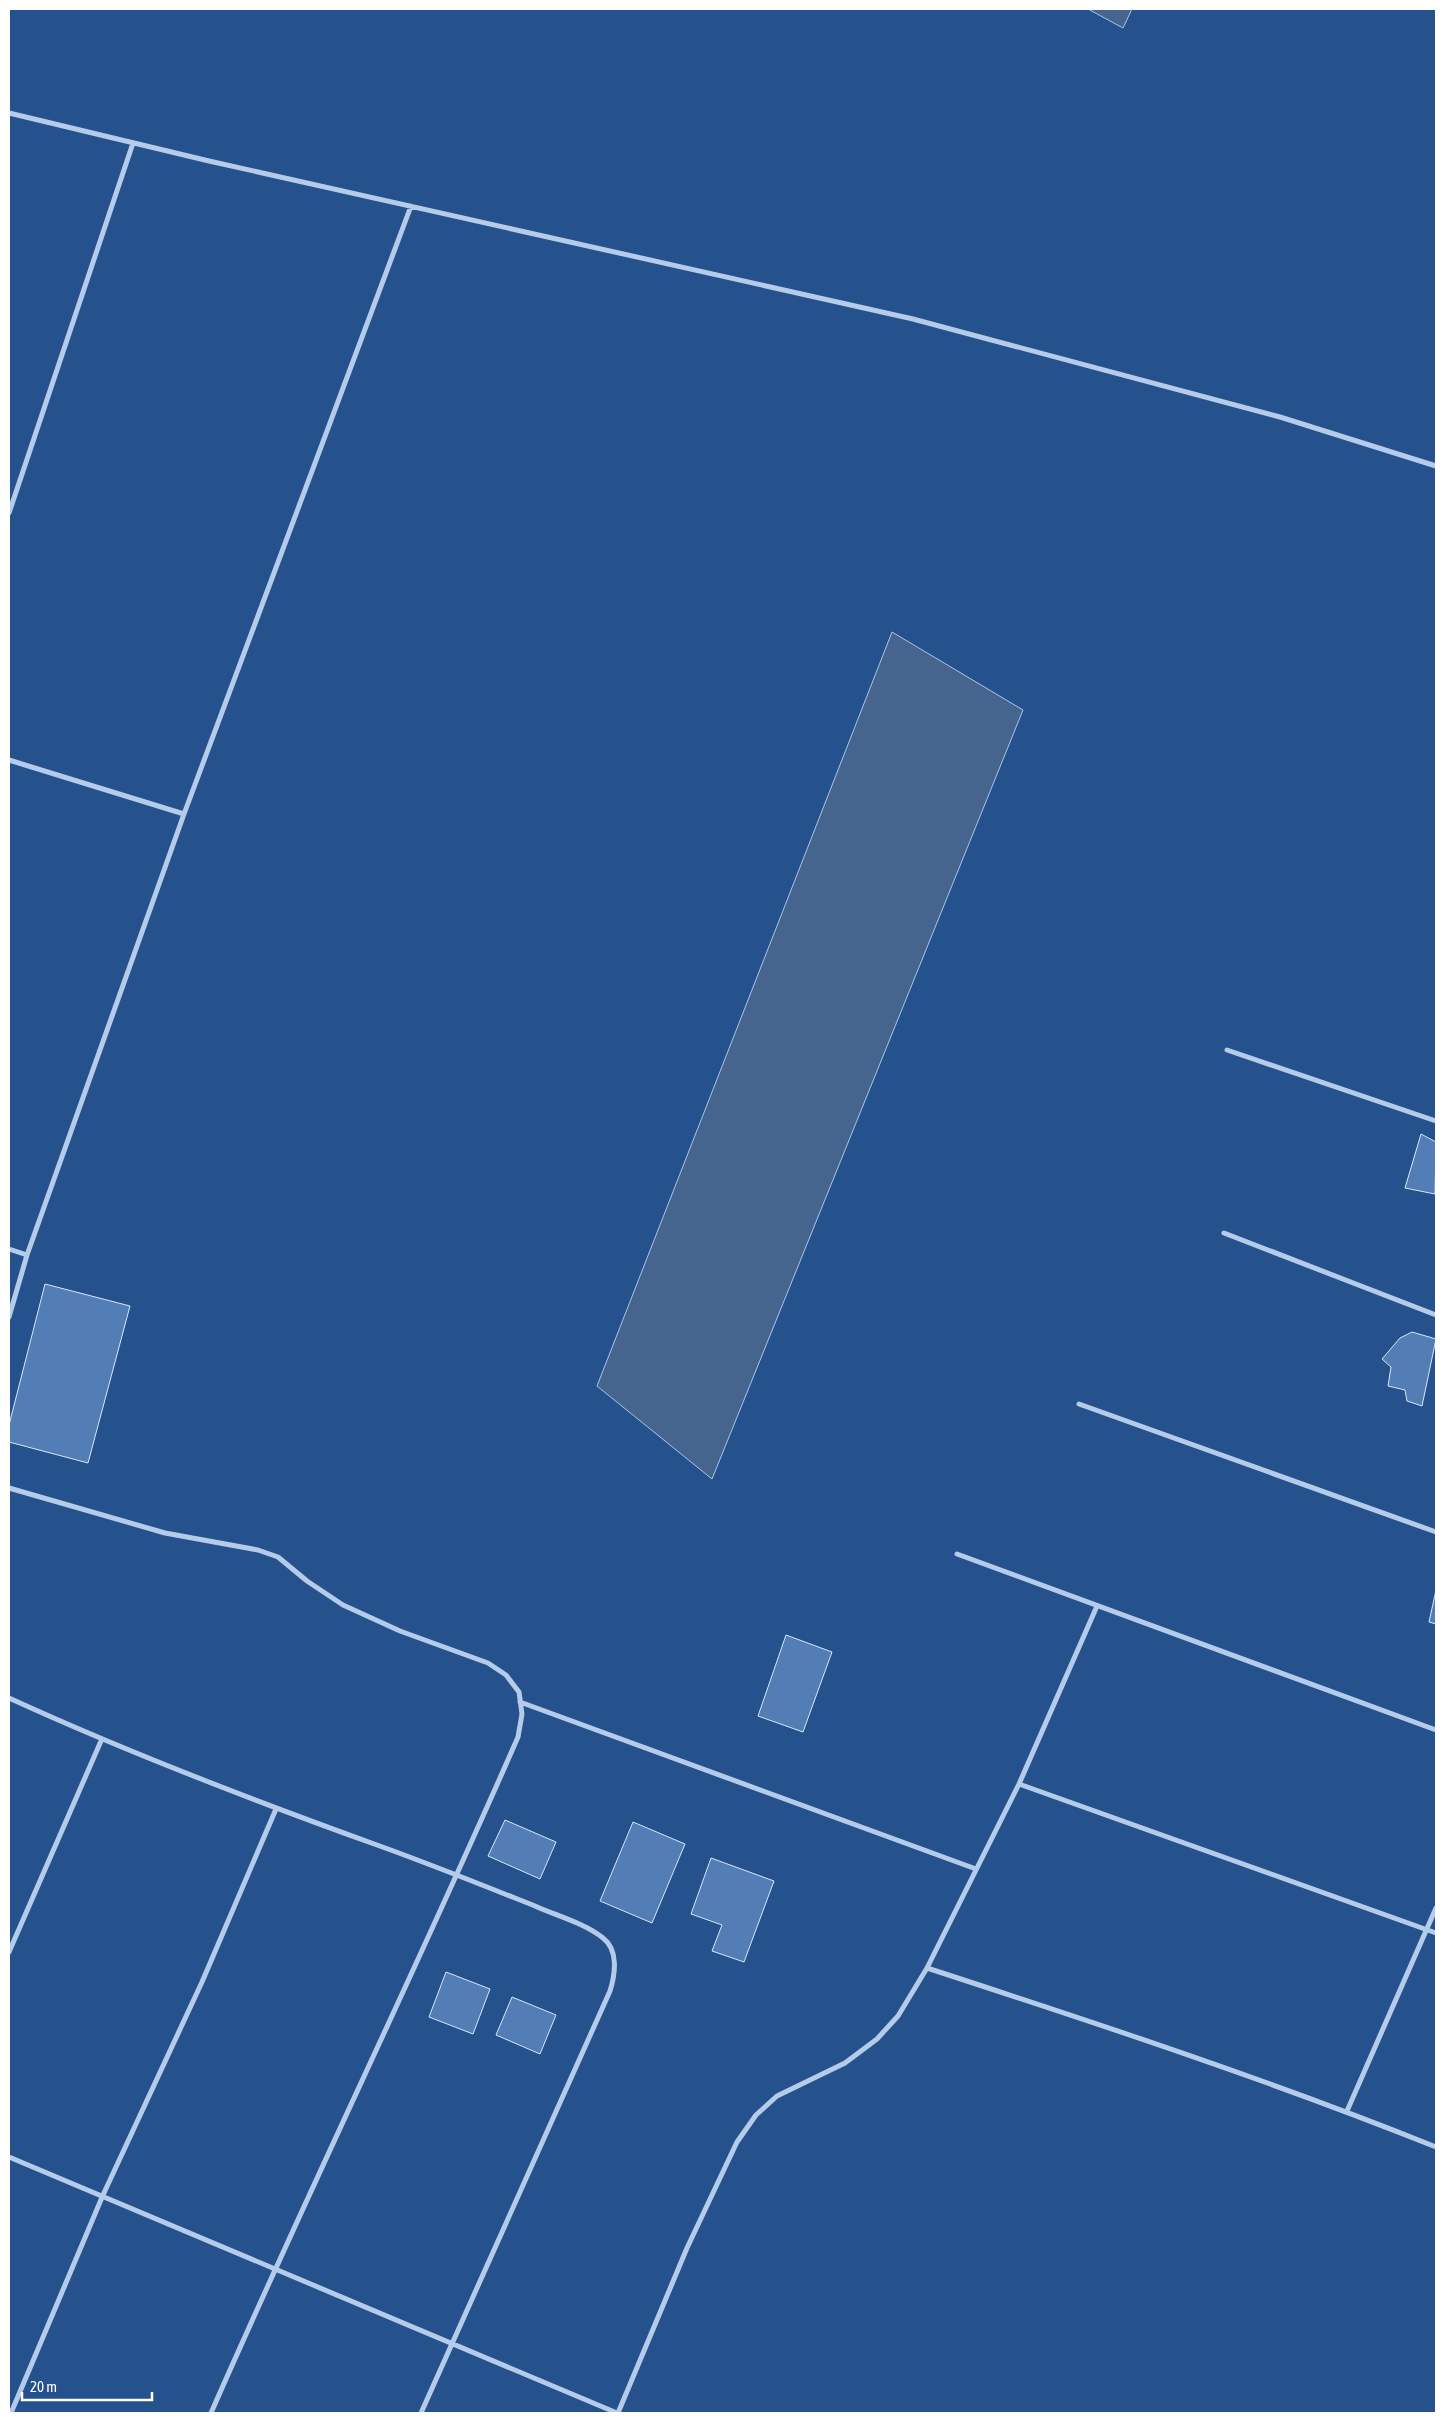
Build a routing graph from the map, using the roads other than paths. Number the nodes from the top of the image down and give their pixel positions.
1 (9, 113) edge
2 (133, 143) junction
3 (411, 206) junction
4 (1436, 466) edge
5 (9, 513) edge
6 (9, 760) edge
7 (184, 814) junction
8 (1227, 1050) dead end
9 (1436, 1121) edge
10 (1224, 1233) dead end
11 (9, 1249) edge
12 (27, 1256) junction
13 (1436, 1315) edge
14 (9, 1317) edge
15 (1079, 1404) dead end
16 (9, 1488) edge
17 (1436, 1532) edge
18 (957, 1554) dead end
19 (1097, 1606) junction
20 (9, 1698) edge
21 (520, 1702) junction
22 (1436, 1730) edge
23 (101, 1741) junction
24 (1019, 1784) junction
25 (276, 1809) junction
26 (976, 1869) junction
27 (458, 1874) junction
28 (1436, 1908) edge
29 (1427, 1929) junction
30 (1436, 1933) edge
31 (9, 1952) edge
32 (927, 1968) junction
33 (1347, 2111) junction
34 (1436, 2147) edge
35 (9, 2157) edge
36 (103, 2195) junction
37 (274, 2268) junction
38 (452, 2344) junction
39 (11, 2413) edge
40 (210, 2413) edge
41 (421, 2413) edge
42 (617, 2413) edge

1 - 2 street
2 - 3 street
2 - 5 street
3 - 4 street
3 - 7 street
6 - 7 street
7 - 12 street
8 - 9 street
10 - 13 street
11 - 12 street
12 - 14 street
15 - 17 street
16 - 21 street
18 - 19 street
19 - 22 street
19 - 24 street
20 - 23 street
21 - 26 street
21 - 27 street
23 - 25 street
23 - 31 street
24 - 26 street
24 - 29 street
25 - 27 street
25 - 36 street
26 - 32 street
27 - 37 street
27 - 38 street
28 - 29 street
29 - 30 street
29 - 33 street
32 - 33 street
32 - 42 street
33 - 34 street
35 - 36 street
36 - 37 street
36 - 39 street
37 - 38 street
37 - 40 street
38 - 41 street
38 - 42 street

